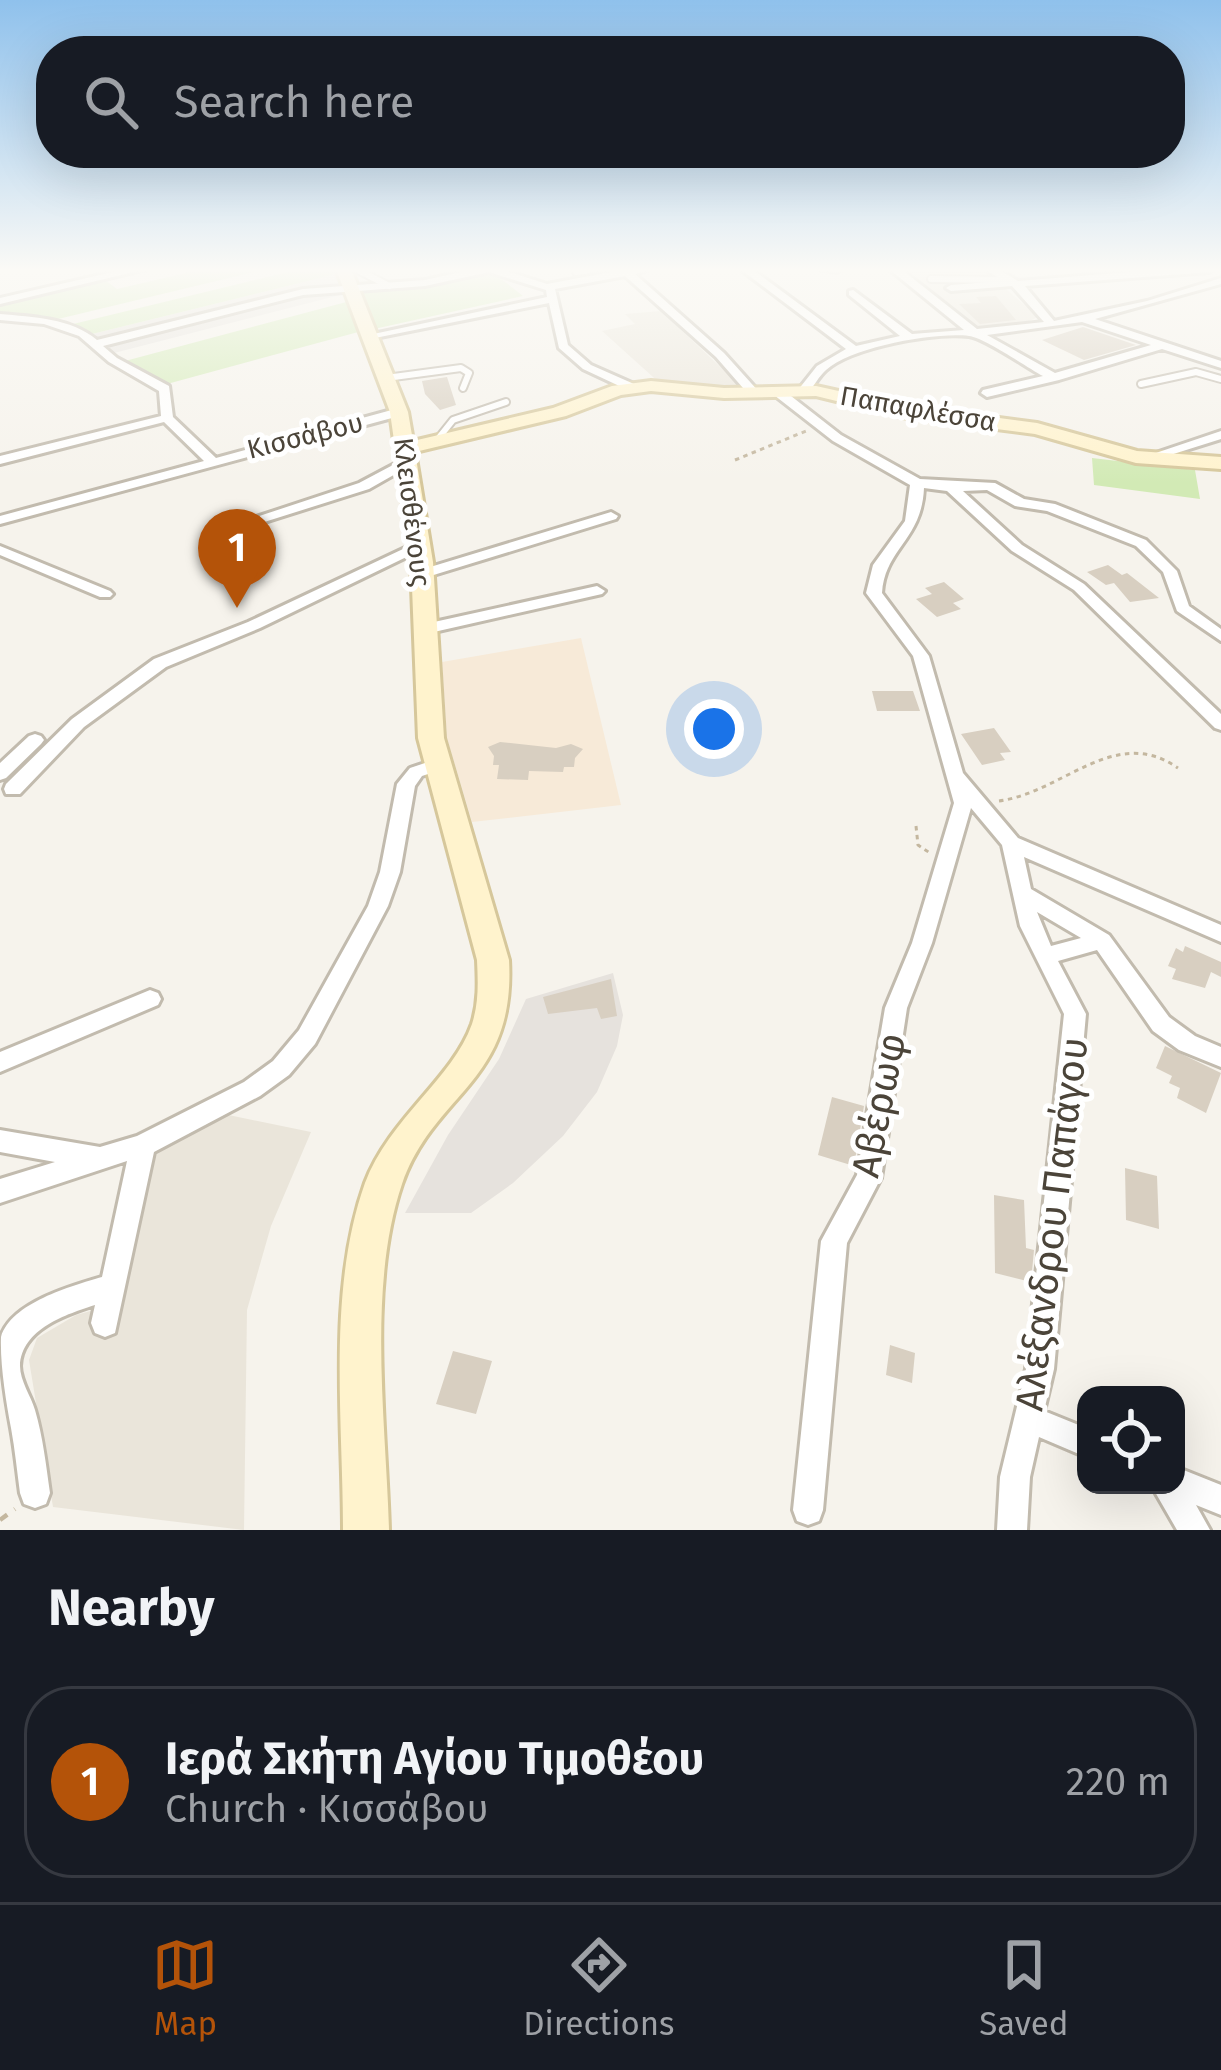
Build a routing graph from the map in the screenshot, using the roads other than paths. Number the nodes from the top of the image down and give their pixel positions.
1 (88, 340) edge
2 (110, 340) edge
3 (372, 340) edge
4 (560, 340) edge
5 (704, 340) edge
6 (841, 340) edge
7 (900, 340) edge
8 (989, 340) edge
9 (1018, 340) edge
10 (1151, 340) edge
11 (96, 344) junction
12 (1164, 345) junction
13 (999, 346) junction
14 (855, 351) junction
15 (1221, 364) edge
16 (386, 378) junction
17 (1055, 378) junction
18 (1221, 380) edge
19 (1142, 384) dead end
20 (630, 387) junction
21 (464, 388) dead end
22 (804, 390) junction
23 (778, 392) junction
24 (754, 393) junction
25 (987, 393) dead end
26 (506, 402) dead end
27 (399, 412) junction
28 (167, 418) junction
29 (1221, 435) edge
30 (437, 440) junction
31 (407, 454) junction
32 (1148, 458) junction
33 (0, 460) edge
34 (211, 460) junction
35 (1221, 463) edge
36 (917, 483) junction
37 (951, 487) junction
38 (611, 516) dead end
39 (0, 520) edge
40 (215, 533) dead end
41 (420, 545) junction
42 (0, 550) edge
43 (422, 574) junction
44 (597, 591) dead end
45 (105, 594) dead end
46 (425, 629) junction
47 (1221, 636) edge
48 (1221, 724) edge
49 (35, 740) dead end
50 (437, 765) junction
51 (4, 775) edge
52 (953, 775) junction
53 (1010, 843) junction
54 (1024, 895) junction
55 (1221, 934) edge
56 (1102, 941) junction
57 (1048, 955) junction
58 (150, 999) dead end
59 (1221, 1058) edge
60 (0, 1062) edge
61 (0, 1141) edge
62 (142, 1145) junction
63 (107, 1160) junction
64 (0, 1191) edge
65 (112, 1287) junction
66 (105, 1323) dead end
67 (1029, 1419) junction
68 (1077, 1439) edge
69 (1185, 1485) edge
70 (35, 1493) dead end
71 (1172, 1494) edge
72 (1221, 1500) edge
73 (808, 1510) dead end
74 (366, 1530) edge
75 (1012, 1530) edge
76 (1195, 1530) edge

1 - 11 street
2 - 11 street
3 - 16 main road, Κλεισθένους
4 - 20 street
5 - 24 street
6 - 14 street
7 - 14 street
8 - 13 street
9 - 13 street
10 - 12 street
11 - 28 street
12 - 15 street
12 - 17 street
13 - 17 street
14 - 22 street
16 - 21 lane
16 - 27 main road, Κλεισθένους
17 - 25 street
18 - 19 lane
20 - 24 main road, Παπαφλέσσα
20 - 30 main road, Παπαφλέσσα
22 - 23 main road, Παπαφλέσσα
22 - 32 main road, Παπαφλέσσα
23 - 24 main road, Παπαφλέσσα
23 - 36 street
26 - 30 lane
27 - 31 main road, Κλεισθένους
27 - 34 street, Κισσάβου
28 - 33 street
28 - 34 street
29 - 32 street
30 - 31 main road, Παπαφλέσσα
31 - 40 street
31 - 41 main road, Κλεισθένους
32 - 35 main road, Παπαφλέσσα
34 - 39 street, Κισσάβου
36 - 37 street
36 - 52 street
37 - 47 street
37 - 48 street
38 - 43 street
41 - 43 main road, Κλεισθένους
41 - 51 street
42 - 45 street
43 - 46 main road, Κλεισθένους
44 - 46 street
46 - 50 main road, Κλεισθένους
49 - 51 street
50 - 62 street
50 - 74 main road, Κλεισθένους
52 - 53 street, Αλέξανδρου Παπάγου
52 - 73 street, Αβέρωφ
53 - 54 street, Αλέξανδρου Παπάγου
53 - 55 street
54 - 56 street
54 - 57 street, Αλέξανδρου Παπάγου
56 - 57 street
56 - 59 street
57 - 67 street, Αλέξανδρου Παπάγου
58 - 60 street
61 - 63 street
62 - 63 street
62 - 65 street
63 - 64 street
65 - 66 street
65 - 70 street
67 - 68 street
67 - 75 street, Αλέξανδρου Παπάγου
69 - 72 street
71 - 76 street

